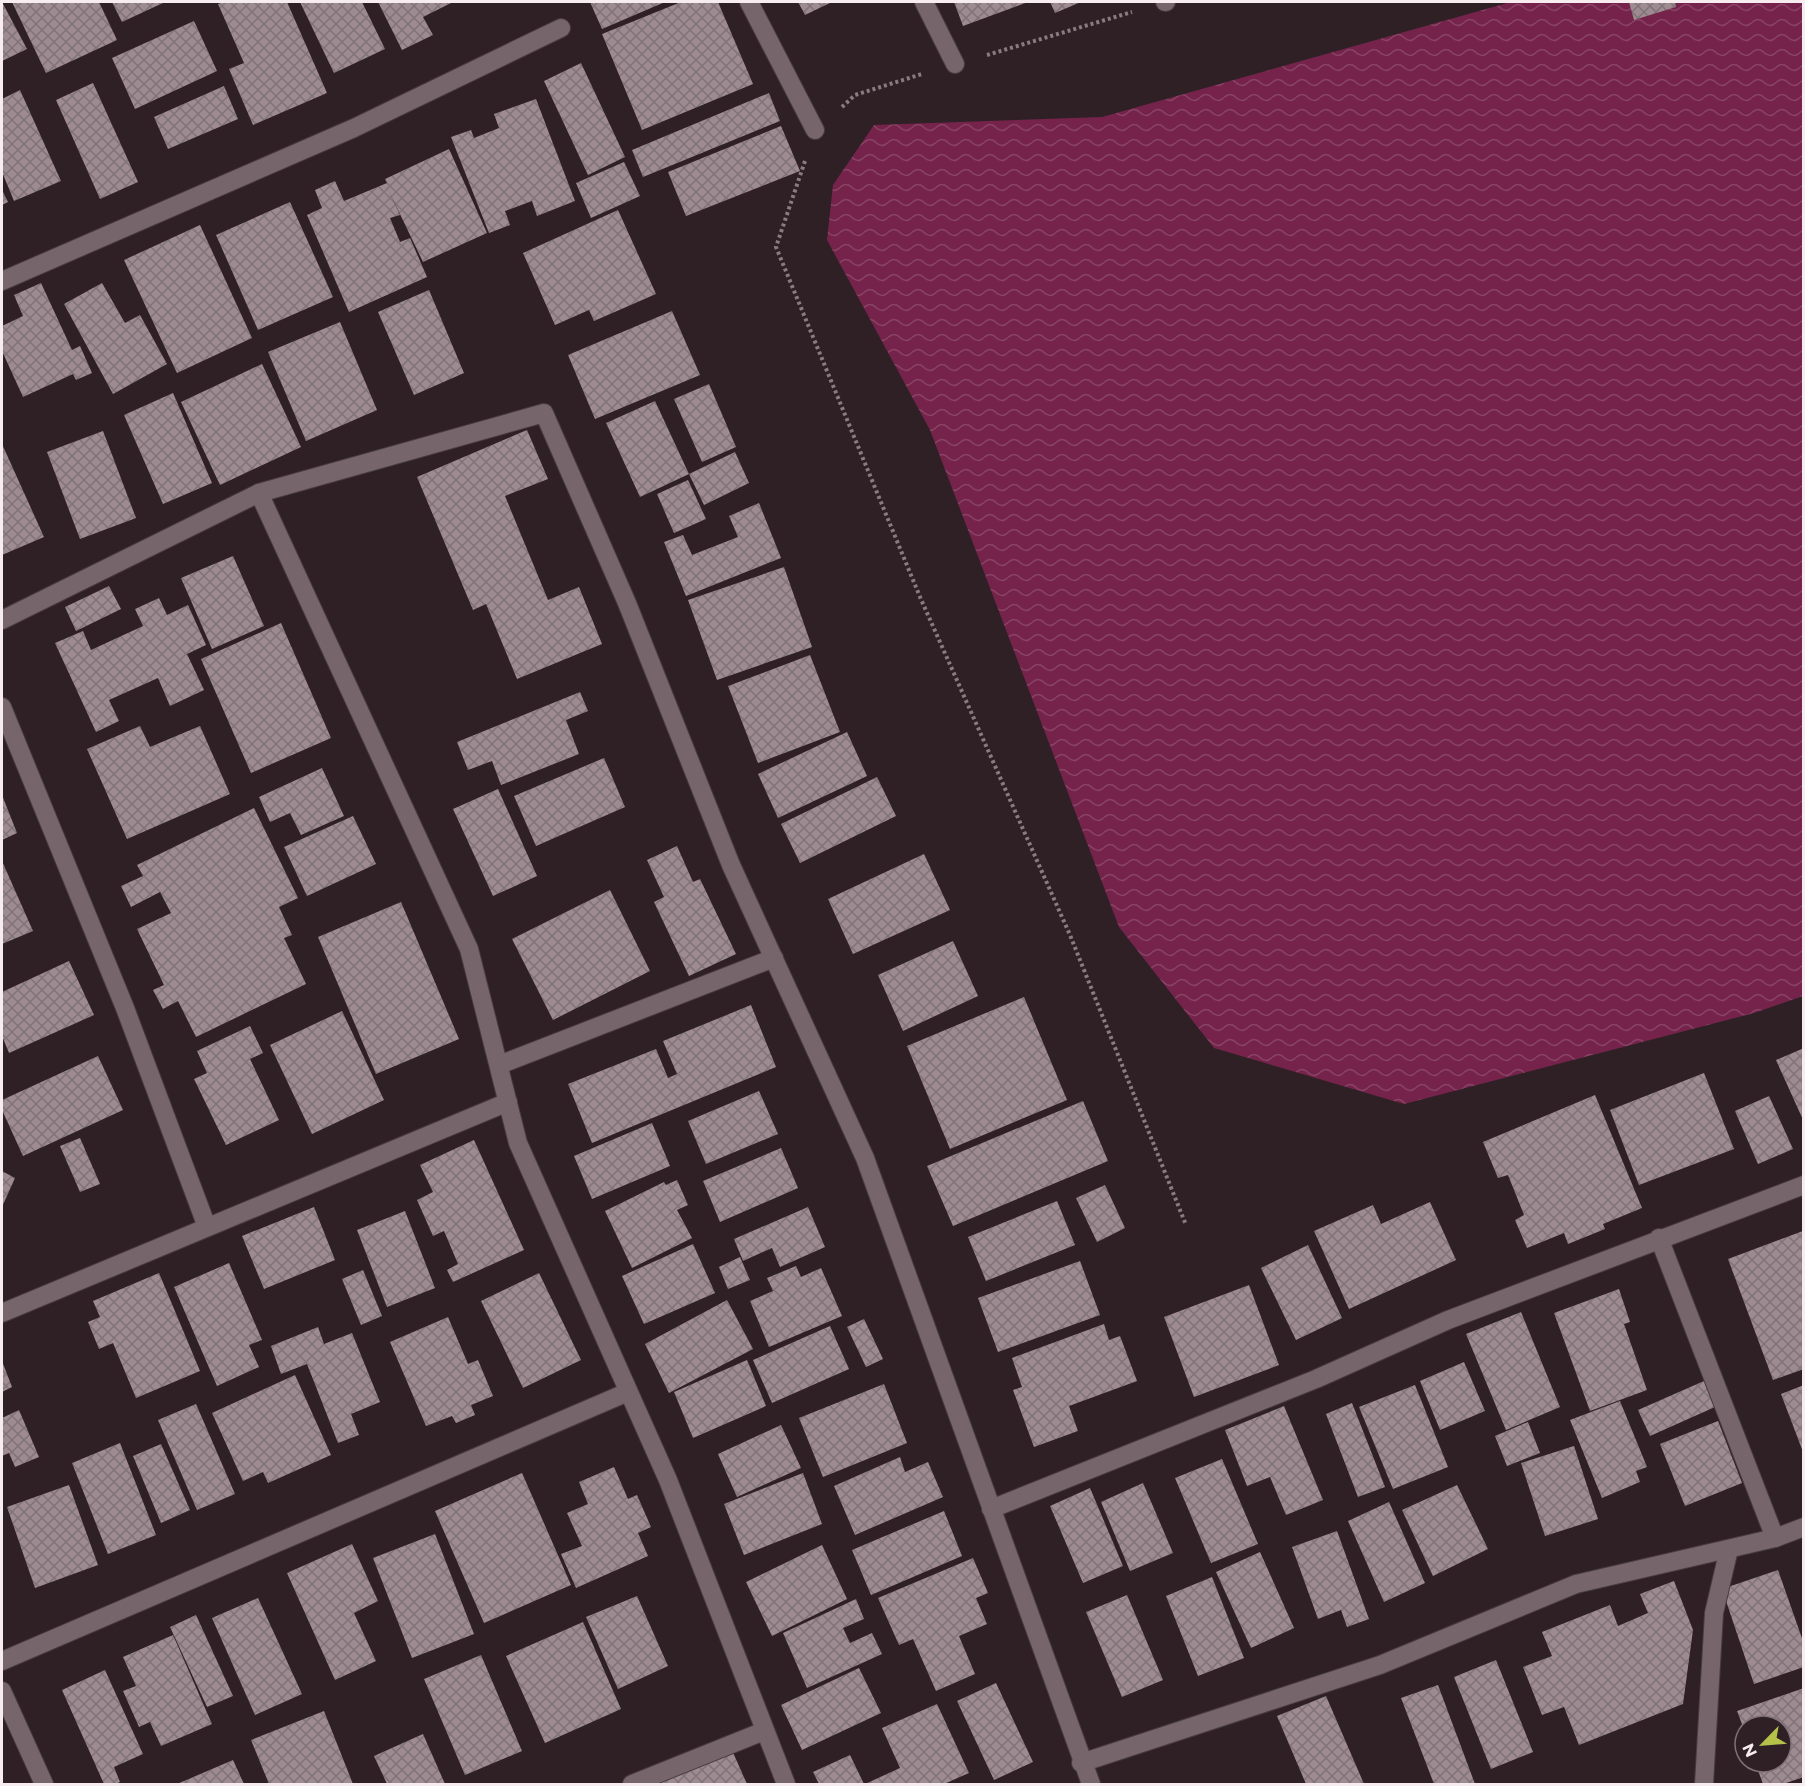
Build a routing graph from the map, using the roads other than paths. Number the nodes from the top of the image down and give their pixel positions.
1 (750, 2) edge
2 (924, 2) edge
3 (561, 28) dead end
4 (955, 64) dead end
5 (816, 130) road end
6 (2, 281) edge
7 (259, 493) junction
8 (2, 620) edge
9 (2, 707) edge
10 (774, 958) junction
11 (499, 1065) junction
12 (508, 1102) junction
13 (1803, 1185) edge
14 (207, 1227) junction
15 (1659, 1238) junction
16 (2, 1313) edge
17 (628, 1392) junction
18 (991, 1509) junction
19 (1803, 1527) edge
20 (1775, 1538) junction
21 (1729, 1549) junction
22 (2, 1661) edge
23 (2, 1691) edge
24 (764, 1731) junction
25 (1081, 1762) junction
26 (44, 1785) edge
27 (632, 1785) edge
28 (786, 1785) edge
29 (1091, 1785) edge
30 (1704, 1785) edge

1 - 5 street
2 - 4 street
3 - 6 street
7 - 8 street
7 - 10 street
7 - 11 street
9 - 14 street
10 - 11 street
10 - 18 street
11 - 12 street
12 - 14 street
12 - 17 street
13 - 15 street
14 - 16 street
15 - 18 street
15 - 20 street
17 - 22 street
17 - 24 street
18 - 25 street
19 - 20 street
20 - 21 street
21 - 25 street
21 - 30 street
23 - 26 street
24 - 27 street
24 - 28 street
25 - 29 street

